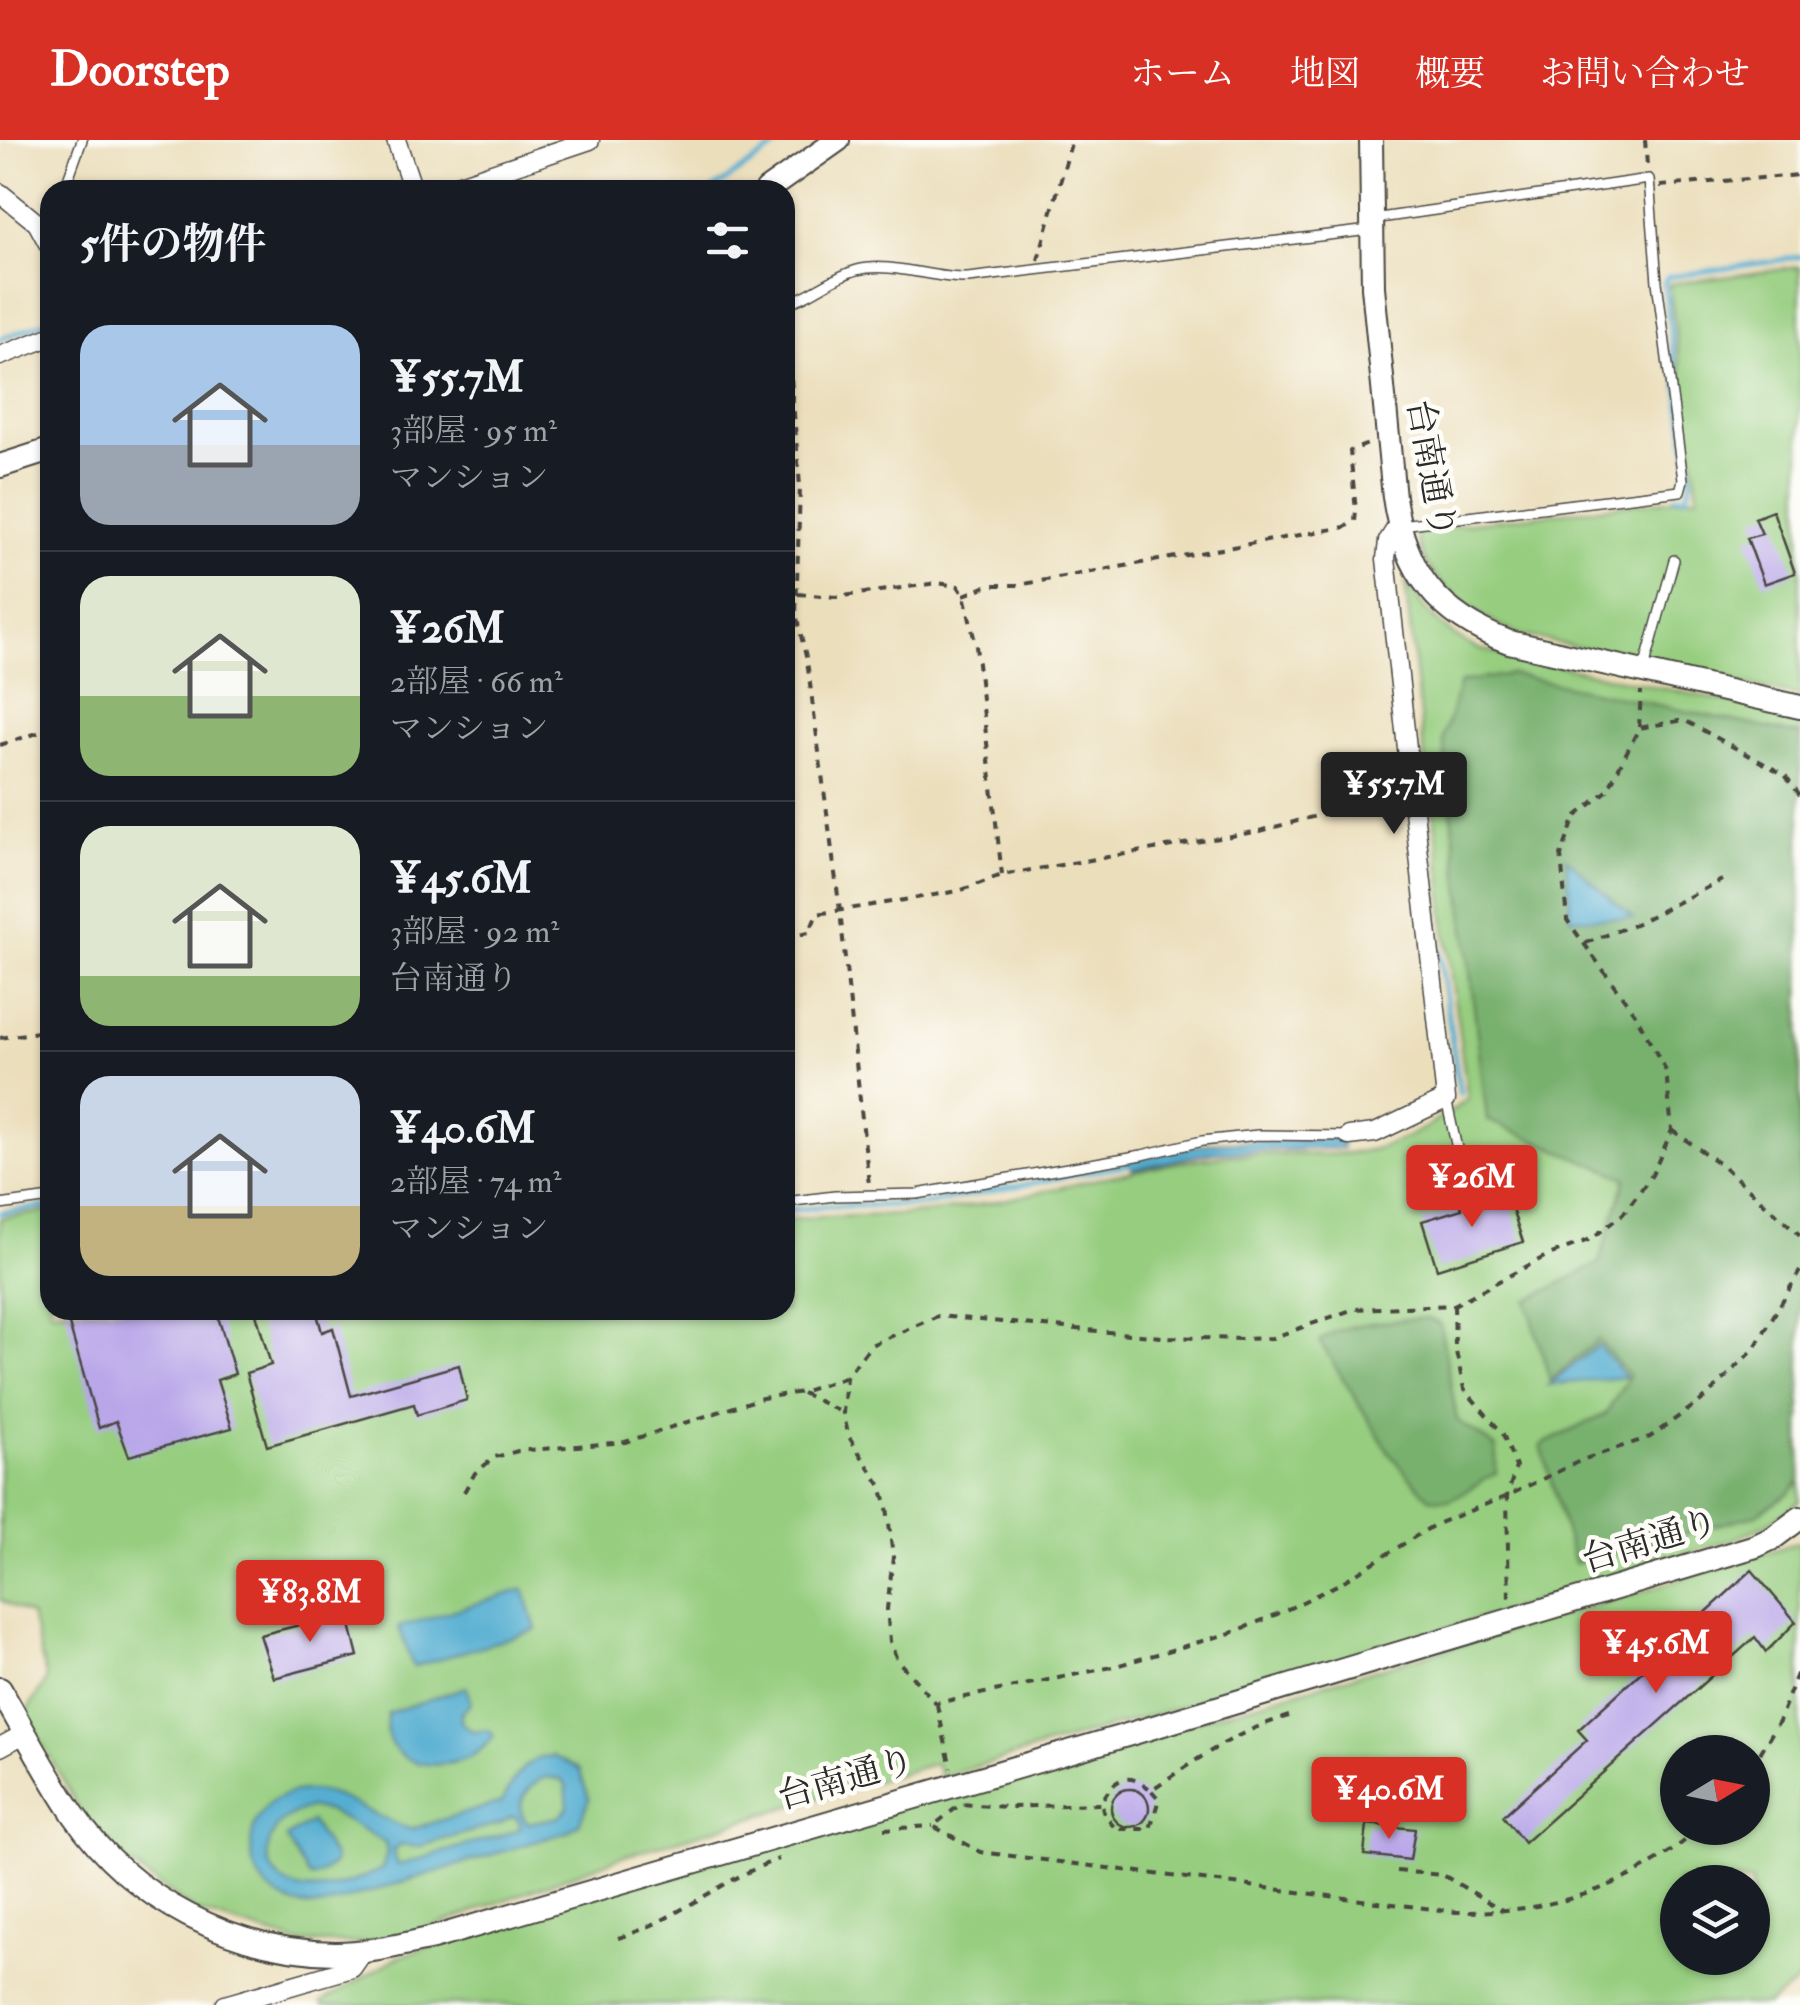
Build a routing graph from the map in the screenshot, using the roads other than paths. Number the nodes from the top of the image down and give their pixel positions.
1 (82, 140) edge
2 (396, 140) edge
3 (590, 140) edge
4 (838, 140) edge
5 (1371, 140) edge
6 (68, 180) edge
7 (410, 180) edge
8 (472, 180) edge
9 (781, 180) edge
10 (0, 193) edge
11 (1372, 224) junction
12 (40, 228) edge
13 (795, 299) edge
14 (40, 341) edge
15 (0, 356) edge
16 (40, 453) edge
17 (0, 466) edge
18 (1398, 526) junction
19 (1674, 560) dead end
20 (1643, 672) junction
21 (1800, 707) edge
22 (1446, 1099) junction
23 (1348, 1136) joint
24 (1464, 1180) dead end
25 (40, 1199) edge
26 (795, 1201) edge
27 (0, 1205) edge
28 (1800, 1518) edge
29 (1800, 1533) edge
30 (1773, 1538) junction
31 (0, 1690) edge
32 (26, 1734) junction
33 (0, 1747) edge
34 (302, 1951) junction
35 (364, 1951) junction
36 (306, 1982) junction
37 (225, 2005) edge

1 - 6 lane
2 - 7 street
3 - 8 street
4 - 9 street
5 - 11 street, 台南通り
10 - 12 street
11 - 13 lane
11 - 18 street, 台南通り
11 - 18 lane
14 - 15 street
16 - 17 street
18 - 20 street, 台南通り
18 - 22 street
19 - 20 lane
20 - 21 street, 台南通り
22 - 23 street
22 - 24 lane
23 - 26 lane
25 - 27 lane
28 - 30 street, 台南通り
29 - 30 street
30 - 35 street, 台南通り
31 - 32 street, 台南通り
32 - 33 street
32 - 34 street, 台南通り
34 - 35 street, 台南通り
34 - 36 street
35 - 36 street
36 - 37 street

